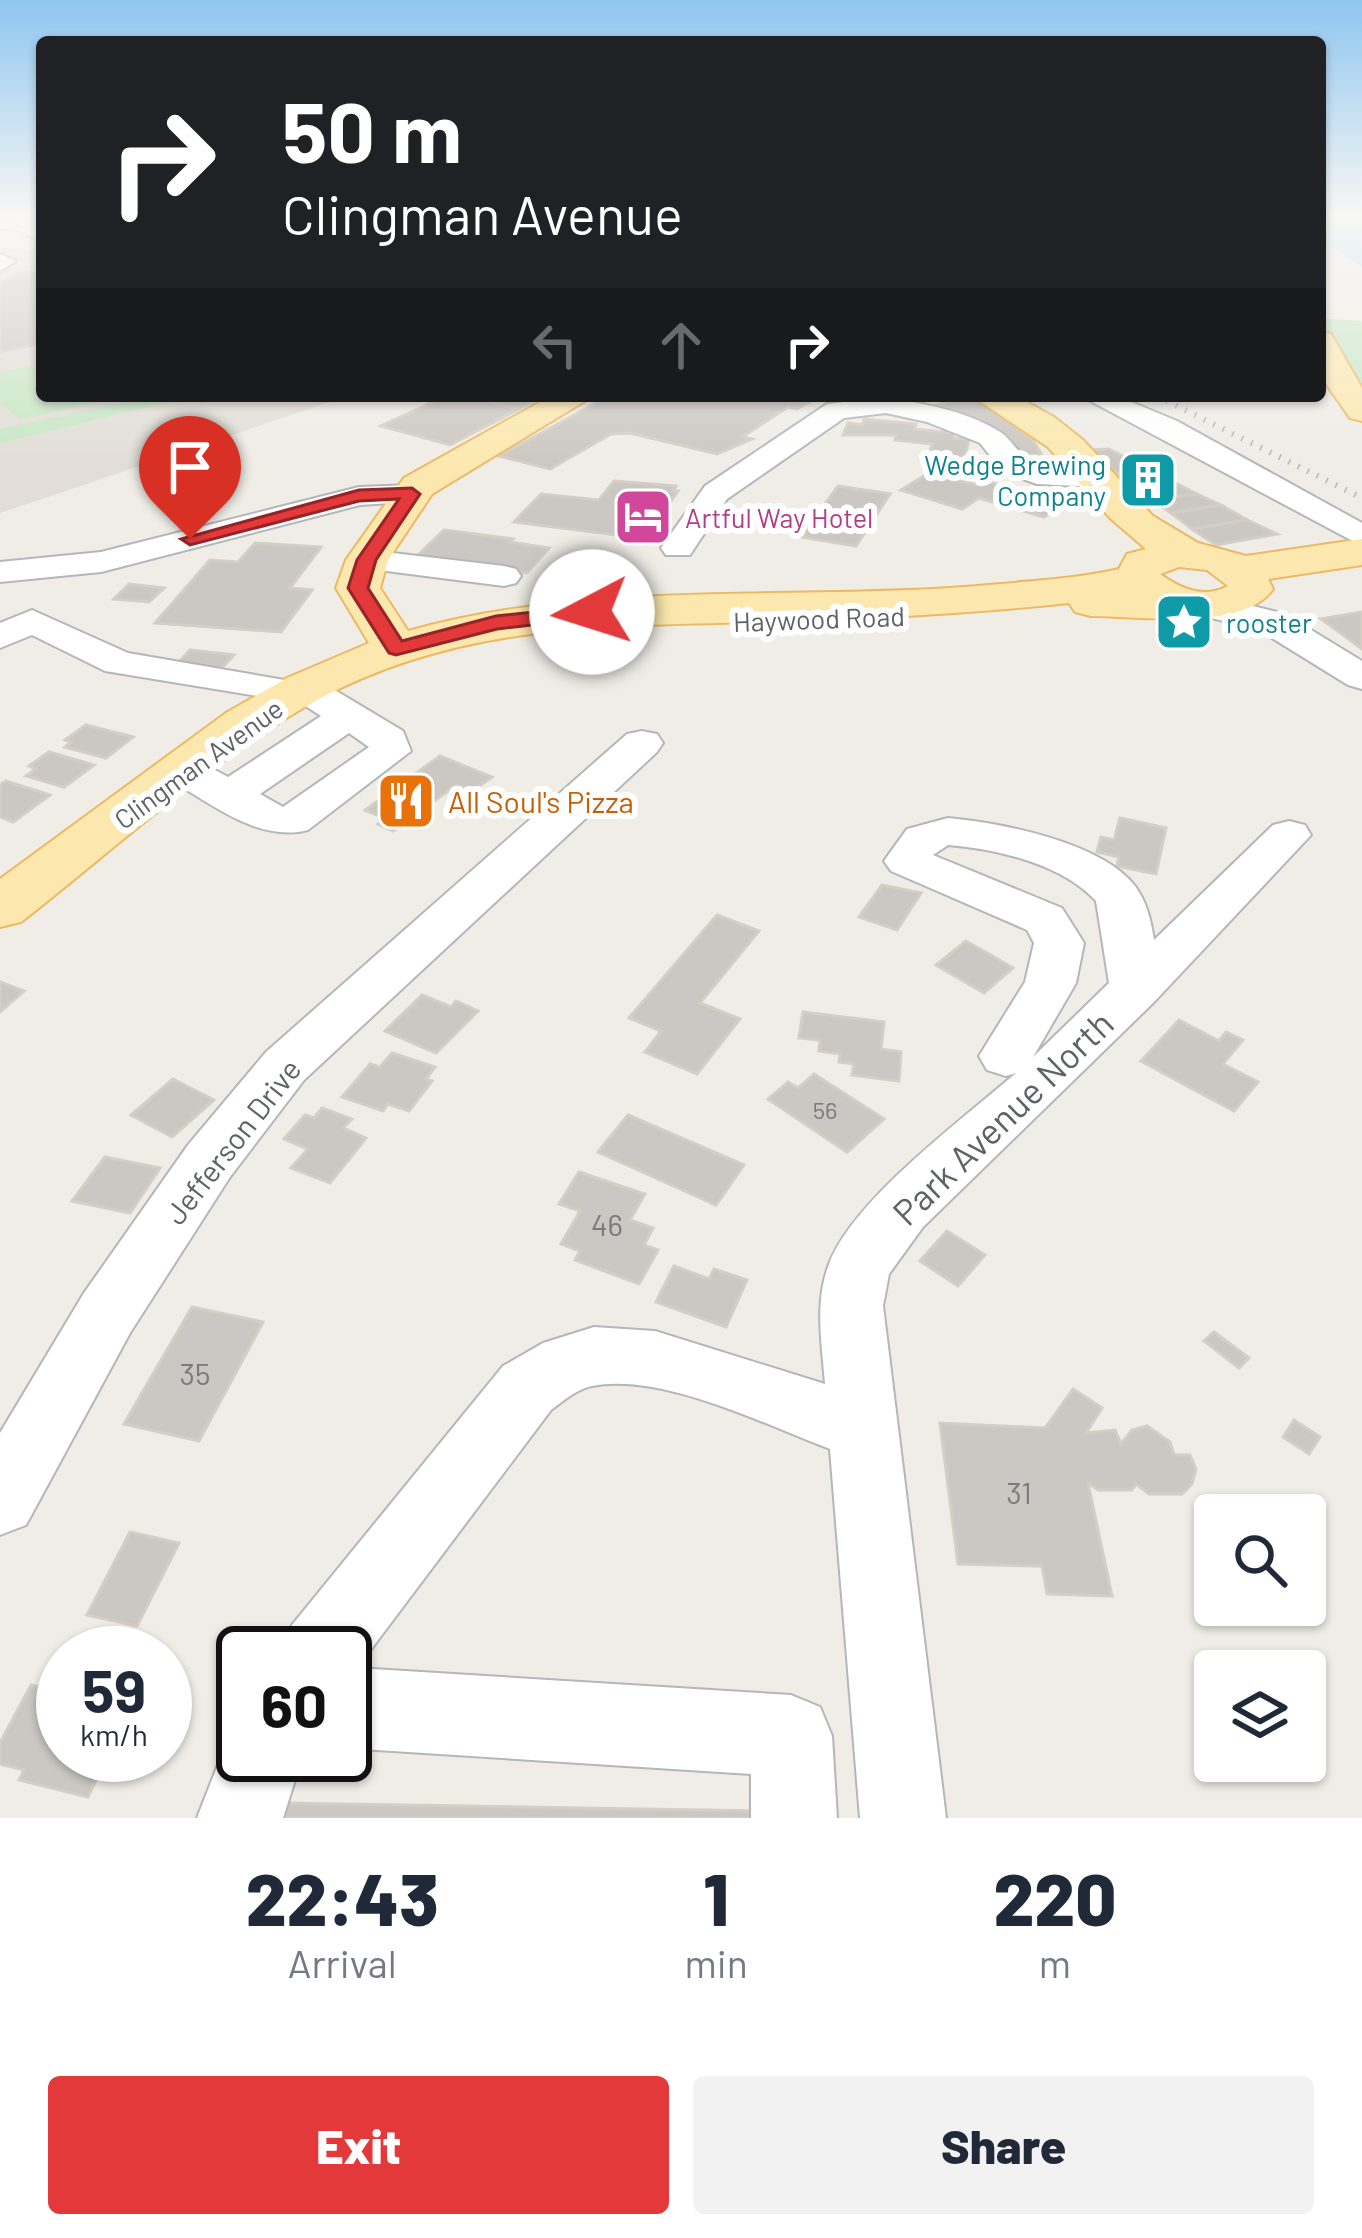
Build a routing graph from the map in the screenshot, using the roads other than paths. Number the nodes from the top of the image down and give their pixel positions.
1 (1326, 337) edge
2 (1326, 353) edge
3 (1347, 393) edge
4 (565, 402) edge
5 (1000, 402) edge
6 (1108, 402) edge
7 (1098, 478) junction
8 (412, 494) junction
9 (1362, 536) edge
10 (678, 548) dead end
11 (1362, 552) edge
12 (1159, 558) junction
13 (367, 560) junction
14 (0, 572) edge
15 (504, 576) dead end
16 (1255, 588) junction
17 (1192, 603) junction
18 (846, 613) junction
19 (0, 637) edge
20 (396, 649) junction
21 (1362, 677) edge
22 (299, 690) junction
23 (642, 743) dead end
24 (207, 783) junction
25 (1289, 835) dead end
26 (0, 908) edge
27 (1136, 990) junction
28 (1006, 1056) dead end
29 (865, 1430) junction
30 (0, 1500) edge
31 (341, 1626) edge
32 (372, 1710) edge
33 (253, 1782) edge
34 (240, 1818) edge
35 (794, 1818) edge
36 (903, 1818) edge

1 - 3 main road
2 - 3 main road
4 - 8 main road
5 - 7 main road
6 - 9 street
7 - 10 street
7 - 12 main road
8 - 13 main road
8 - 14 street
11 - 16 main road
12 - 16 main road
12 - 17 main road
12 - 18 main road, Haywood Road
13 - 15 street
13 - 20 main road
16 - 17 main road, Haywood Road
16 - 21 street
17 - 18 main road, Haywood Road
18 - 20 main road, Haywood Road
19 - 22 street
20 - 22 main road, Clingman Avenue
22 - 24 main road, Clingman Avenue
22 - 24 street
23 - 30 street, Jefferson Drive
24 - 26 main road, Clingman Avenue
25 - 27 street, Park Avenue North
27 - 28 street
27 - 29 street, Park Avenue North
29 - 31 street
29 - 36 street, Park Avenue North
32 - 35 street
33 - 34 street

